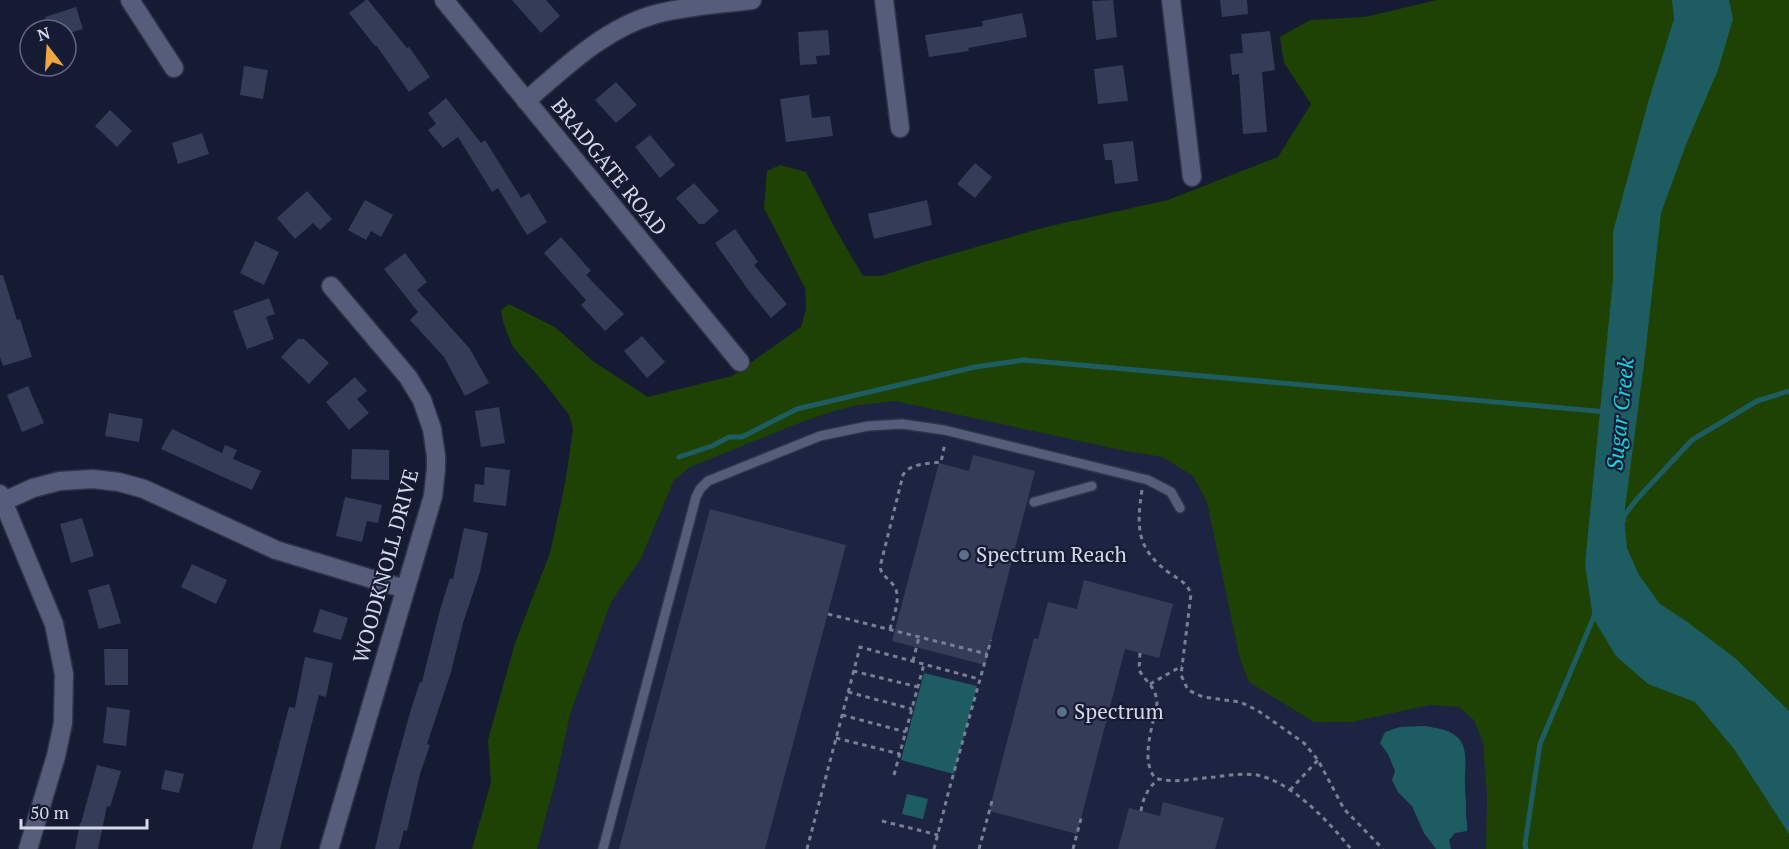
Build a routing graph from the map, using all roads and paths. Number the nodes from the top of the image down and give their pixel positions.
1 (130, 0) edge
2 (444, 0) edge
3 (752, 0) edge
4 (884, 0) edge
5 (1171, 0) edge
6 (174, 68) dead end
7 (526, 101) junction
8 (900, 128) dead end
9 (1192, 177) dead end
10 (331, 286) dead end
11 (740, 362) dead end
12 (949, 431) junction
13 (1144, 479) junction
14 (1092, 486) dead end
15 (1, 499) edge
16 (1034, 502) dead end
17 (1180, 508) dead end
18 (405, 589) junction
19 (828, 614) dead end
20 (890, 629) junction
21 (919, 637) junction
22 (991, 640) dead end
23 (1140, 653) dead end
24 (987, 654) junction
25 (913, 661) junction
26 (924, 664) junction
27 (1182, 666) junction
28 (854, 671) junction
29 (979, 679) junction
30 (1150, 684) junction
31 (918, 687) junction
32 (848, 692) junction
33 (912, 709) junction
34 (842, 715) junction
35 (906, 732) junction
36 (836, 738) junction
37 (900, 754) junction
38 (1318, 760) junction
39 (894, 775) dead end
40 (1159, 779) junction
41 (1290, 790) junction
42 (992, 801) dead end
43 (1141, 811) dead end
44 (1082, 815) dead end
45 (882, 821) dead end
46 (938, 835) junction
47 (28, 849) edge
48 (329, 849) edge
49 (603, 849) edge
50 (807, 849) edge
51 (934, 849) edge
52 (979, 849) edge
53 (1073, 849) edge
54 (1351, 849) edge
55 (1383, 849) edge

1 - 6 street
2 - 7 street, BRADGATE ROAD
3 - 7 street
4 - 8 street
5 - 9 street
7 - 11 street, BRADGATE ROAD
10 - 18 street, WOODKNOLL DRIVE
12 - 13 lane
12 - 20 path
12 - 49 lane
13 - 17 lane
13 - 27 path
14 - 16 lane
15 - 18 street
15 - 47 street
18 - 48 street, WOODKNOLL DRIVE
19 - 20 path
20 - 21 path
21 - 24 path
21 - 25 path
22 - 24 path
23 - 30 path
24 - 29 path
25 - 26 path
25 - 28 path
26 - 29 path
26 - 31 path
27 - 30 path
27 - 38 path
28 - 31 path
28 - 32 path
29 - 46 path
30 - 40 path
31 - 33 path
32 - 33 path
32 - 34 path
33 - 35 path
34 - 35 path
34 - 36 path
35 - 37 path
36 - 37 path
36 - 50 path
37 - 39 path
38 - 41 path
38 - 55 path
40 - 41 path
40 - 43 path
41 - 54 path
42 - 52 path
44 - 53 path
45 - 46 path
46 - 51 path

